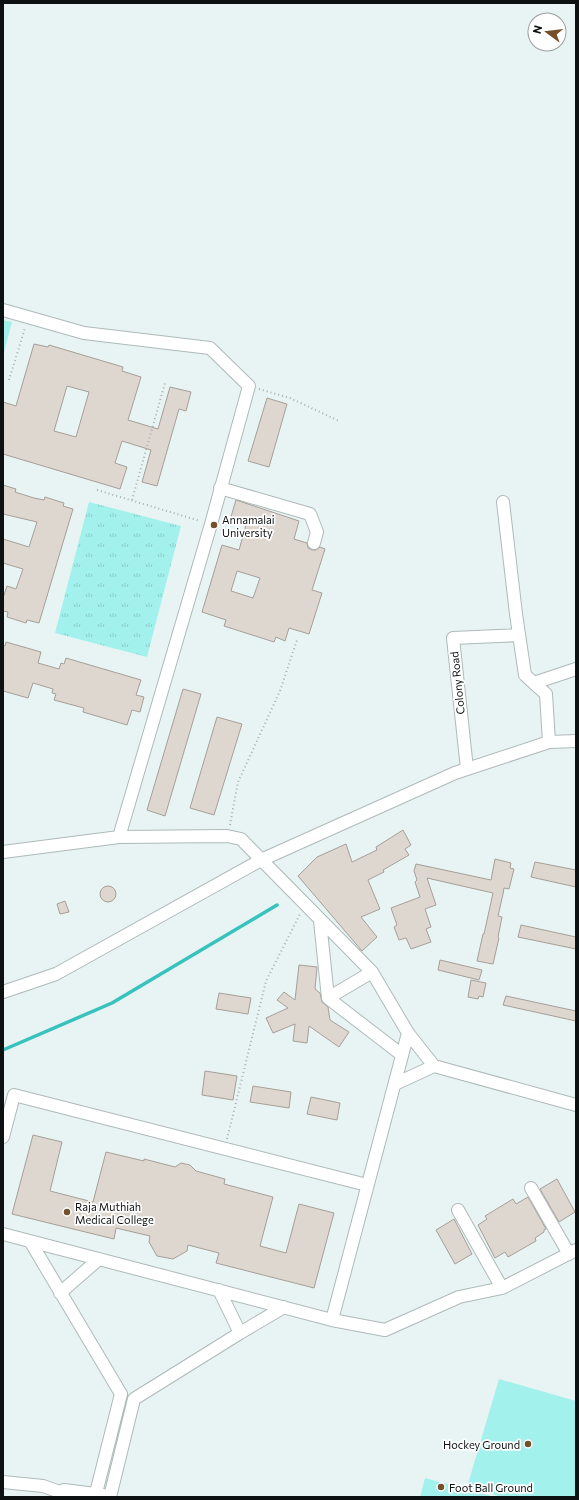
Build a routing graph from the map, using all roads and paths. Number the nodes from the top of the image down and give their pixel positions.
1 (3, 310) edge
2 (28, 317) junction
3 (9, 380) dead end
4 (165, 383) dead end
5 (249, 386) junction
6 (339, 421) dead end
7 (220, 488) junction
8 (97, 490) dead end
9 (132, 500) junction
10 (503, 502) dead end
11 (211, 524) junction
12 (314, 543) dead end
13 (519, 635) junction
14 (297, 640) dead end
15 (576, 669) edge
16 (534, 683) junction
17 (576, 741) edge
18 (549, 742) junction
19 (467, 769) junction
20 (227, 836) junction
21 (119, 837) junction
22 (3, 852) edge
23 (261, 860) junction
24 (306, 904) junction
25 (320, 921) junction
26 (372, 972) junction
27 (3, 992) edge
28 (328, 998) junction
29 (408, 1033) junction
30 (402, 1055) junction
31 (434, 1066) junction
32 (395, 1084) junction
33 (576, 1105) edge
34 (3, 1137) edge
35 (225, 1149) junction
36 (367, 1185) junction
37 (531, 1188) dead end
38 (458, 1210) dead end
39 (3, 1234) edge
40 (30, 1241) junction
41 (572, 1252) edge
42 (99, 1259) junction
43 (502, 1288) junction
44 (219, 1290) junction
45 (60, 1293) junction
46 (284, 1307) junction
47 (332, 1320) junction
48 (240, 1333) junction
49 (3, 1482) edge
50 (49, 1488) junction
51 (95, 1495) edge
52 (74, 1497) edge
53 (110, 1497) edge

1 - 2 street
2 - 3 path
2 - 5 street
4 - 9 path
5 - 6 path
5 - 7 street
7 - 11 street
7 - 12 street
8 - 9 path
9 - 11 path
10 - 13 street
11 - 21 street
13 - 16 street
13 - 19 street, Colony Road
14 - 20 path
15 - 16 street
16 - 18 street
17 - 18 street
18 - 19 street
19 - 23 street
20 - 21 street
20 - 23 street
21 - 22 street
23 - 24 street
23 - 27 street
24 - 25 street
24 - 35 path
25 - 26 street
25 - 28 street
26 - 28 street
26 - 29 street
28 - 30 street
29 - 30 street
29 - 31 street
30 - 32 street
31 - 32 street
31 - 33 street
32 - 36 street
34 - 35 street
35 - 36 street
36 - 47 street
37 - 41 street
38 - 43 street
39 - 40 street
40 - 42 street
40 - 45 street
41 - 43 street
42 - 44 street
42 - 45 street
43 - 47 street
44 - 46 street
44 - 48 street
45 - 51 street
46 - 47 street
46 - 48 street
48 - 53 street
49 - 50 street
50 - 51 street
50 - 52 street
51 - 53 street

